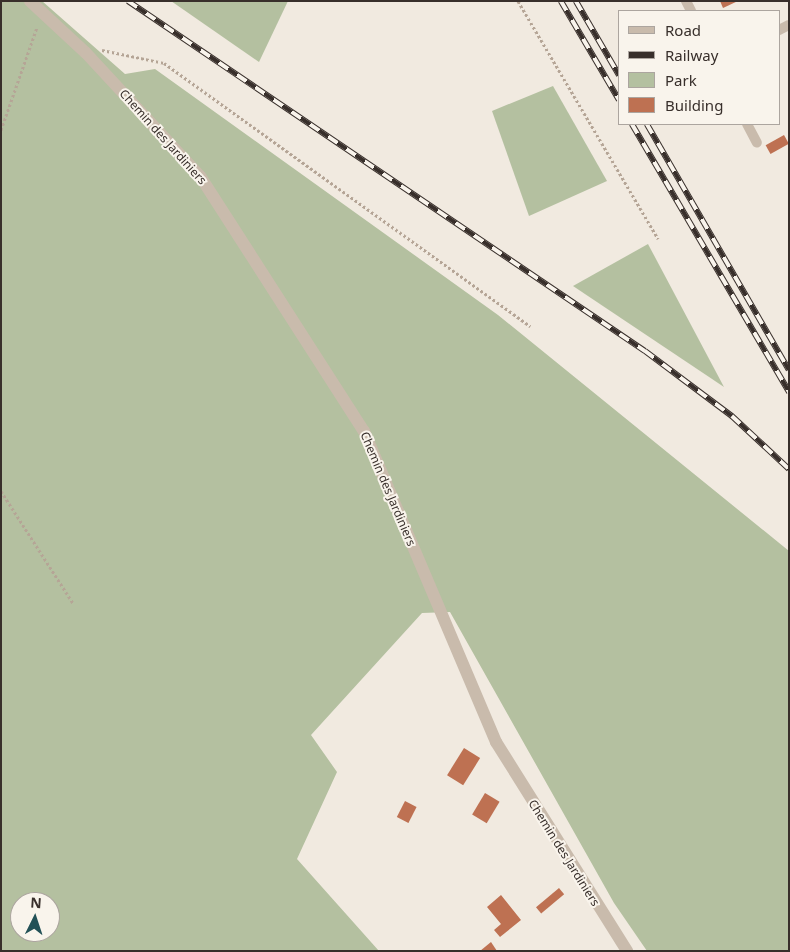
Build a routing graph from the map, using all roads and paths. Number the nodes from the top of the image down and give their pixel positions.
1 (30, 1) edge
2 (518, 1) edge
3 (42, 13) junction
4 (86, 53) junction
5 (748, 125) edge
6 (1, 130) edge
7 (757, 143) dead end
8 (658, 239) dead end
9 (530, 326) dead end
10 (1, 491) edge
11 (73, 603) dead end
12 (627, 951) edge

1 - 3 street, Chemin des Jardiniers
2 - 8 path
3 - 4 street, Chemin des Jardiniers
3 - 6 path
4 - 9 path
4 - 12 street, Chemin des Jardiniers
5 - 7 lane
10 - 11 path

